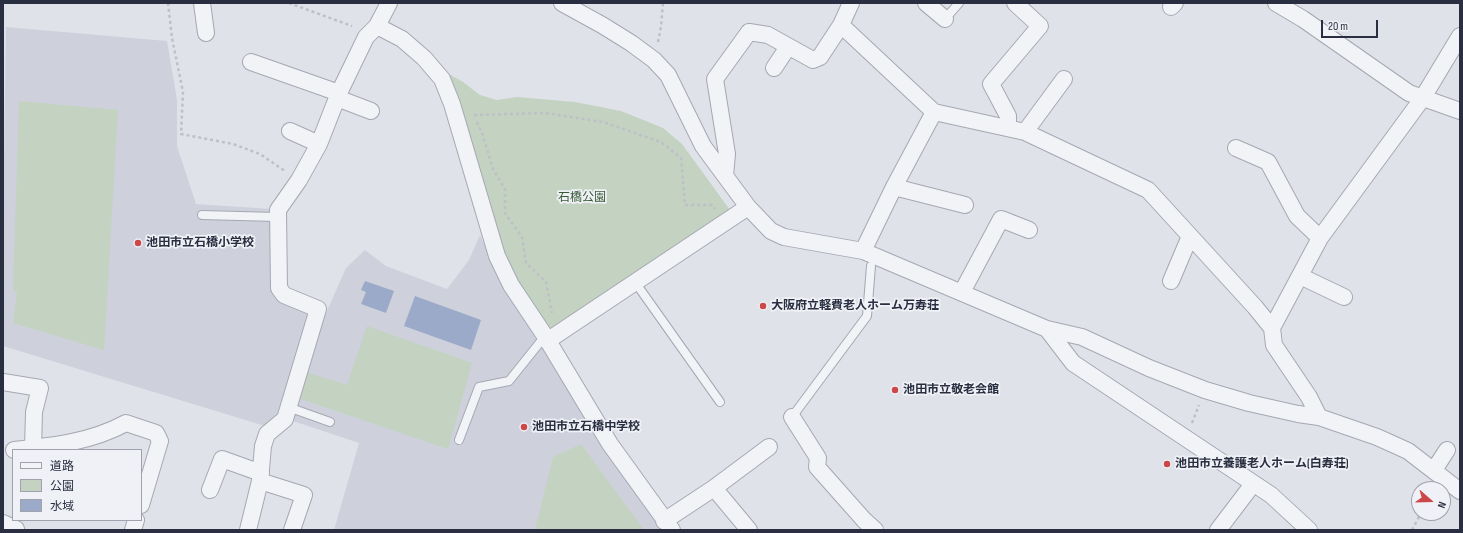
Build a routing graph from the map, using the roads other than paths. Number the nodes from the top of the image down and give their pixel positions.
1 (202, 3) edge
2 (389, 3) edge
3 (562, 3) edge
4 (851, 3) edge
5 (926, 3) edge
6 (959, 3) edge
7 (1015, 3) edge
8 (1276, 3) edge
9 (945, 19) joint
10 (841, 24) junction
11 (375, 28) junction
12 (206, 33) dead end
13 (1460, 36) edge
14 (788, 47) junction
15 (251, 62) dead end
16 (774, 68) dead end
17 (1064, 79) dead end
18 (338, 95) junction
19 (1422, 98) junction
20 (371, 111) dead end
21 (1460, 111) edge
22 (934, 112) junction
23 (1008, 128) junction
24 (290, 131) dead end
25 (1025, 132) junction
26 (320, 144) junction
27 (1236, 148) dead end
28 (726, 176) junction
29 (894, 187) junction
30 (965, 205) dead end
31 (748, 206) junction
32 (202, 215) dead end
33 (277, 217) junction
34 (1029, 230) dead end
35 (1190, 236) junction
36 (1320, 238) junction
37 (863, 250) junction
38 (871, 266) dead end
39 (1300, 276) junction
40 (1171, 281) dead end
41 (635, 282) junction
42 (962, 292) junction
43 (1344, 297) dead end
44 (1272, 328) junction
45 (1047, 329) junction
46 (550, 337) junction
47 (3, 382) edge
48 (720, 402) dead end
49 (288, 407) junction
50 (792, 417) joint
51 (1319, 417) junction
52 (330, 422) dead end
53 (459, 440) dead end
54 (770, 447) dead end
55 (33, 448) junction
56 (23, 449) edge
57 (1448, 450) dead end
58 (1434, 470) junction
59 (261, 477) junction
60 (1253, 484) junction
61 (714, 488) junction
62 (210, 490) dead end
63 (1460, 491) edge
64 (142, 502) edge
65 (668, 526) edge
66 (248, 530) edge
67 (292, 530) edge
68 (749, 530) edge
69 (875, 530) edge
70 (1218, 530) edge
71 (1309, 530) edge

1 - 12 street
2 - 11 street
3 - 28 street
4 - 10 street
5 - 9 street
6 - 9 lane
7 - 23 street
8 - 19 street
10 - 14 street
10 - 22 street
11 - 18 street
11 - 46 street
13 - 19 street
14 - 16 street
14 - 28 street
15 - 18 street
17 - 25 street
18 - 20 street
18 - 26 street
19 - 21 street
19 - 36 street
22 - 23 street
22 - 29 street
23 - 25 street
24 - 26 street
25 - 35 street
26 - 33 street
27 - 36 street
28 - 31 street
29 - 30 street
29 - 37 street
31 - 37 street
31 - 41 street
32 - 33 lane
33 - 49 street
34 - 42 street
35 - 40 street
35 - 44 street
36 - 39 street
37 - 42 street
38 - 50 lane
39 - 43 street
39 - 44 street
41 - 46 street
41 - 48 lane
42 - 45 street
44 - 51 street
45 - 51 street
45 - 60 street
46 - 53 lane
46 - 65 street
47 - 55 street
49 - 52 lane
49 - 59 street
50 - 69 street
51 - 58 street
54 - 61 street
55 - 56 street
55 - 64 street
57 - 58 street
58 - 63 street
59 - 62 street
59 - 66 street
59 - 67 street
60 - 70 street
60 - 71 street
61 - 65 street
61 - 68 street

